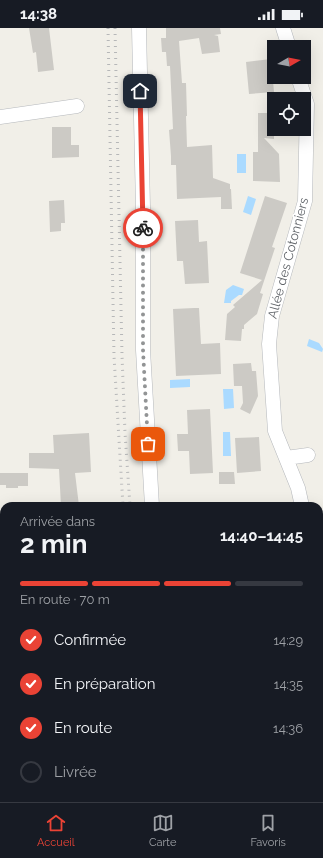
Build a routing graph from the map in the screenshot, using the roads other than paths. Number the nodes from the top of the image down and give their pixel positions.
1 (139, 28) edge
2 (283, 28) edge
3 (287, 40) edge
4 (300, 84) edge
5 (77, 106) dead end
6 (0, 117) edge
7 (308, 455) dead end
8 (286, 458) junction
9 (152, 502) edge
10 (301, 502) edge
11 (179, 802) edge
12 (187, 802) edge

1 - 9 street
2 - 3 street
4 - 8 street, Allée des Cotonniers
5 - 6 street
7 - 8 street
8 - 10 street, Allée des Cotonniers
11 - 12 street

